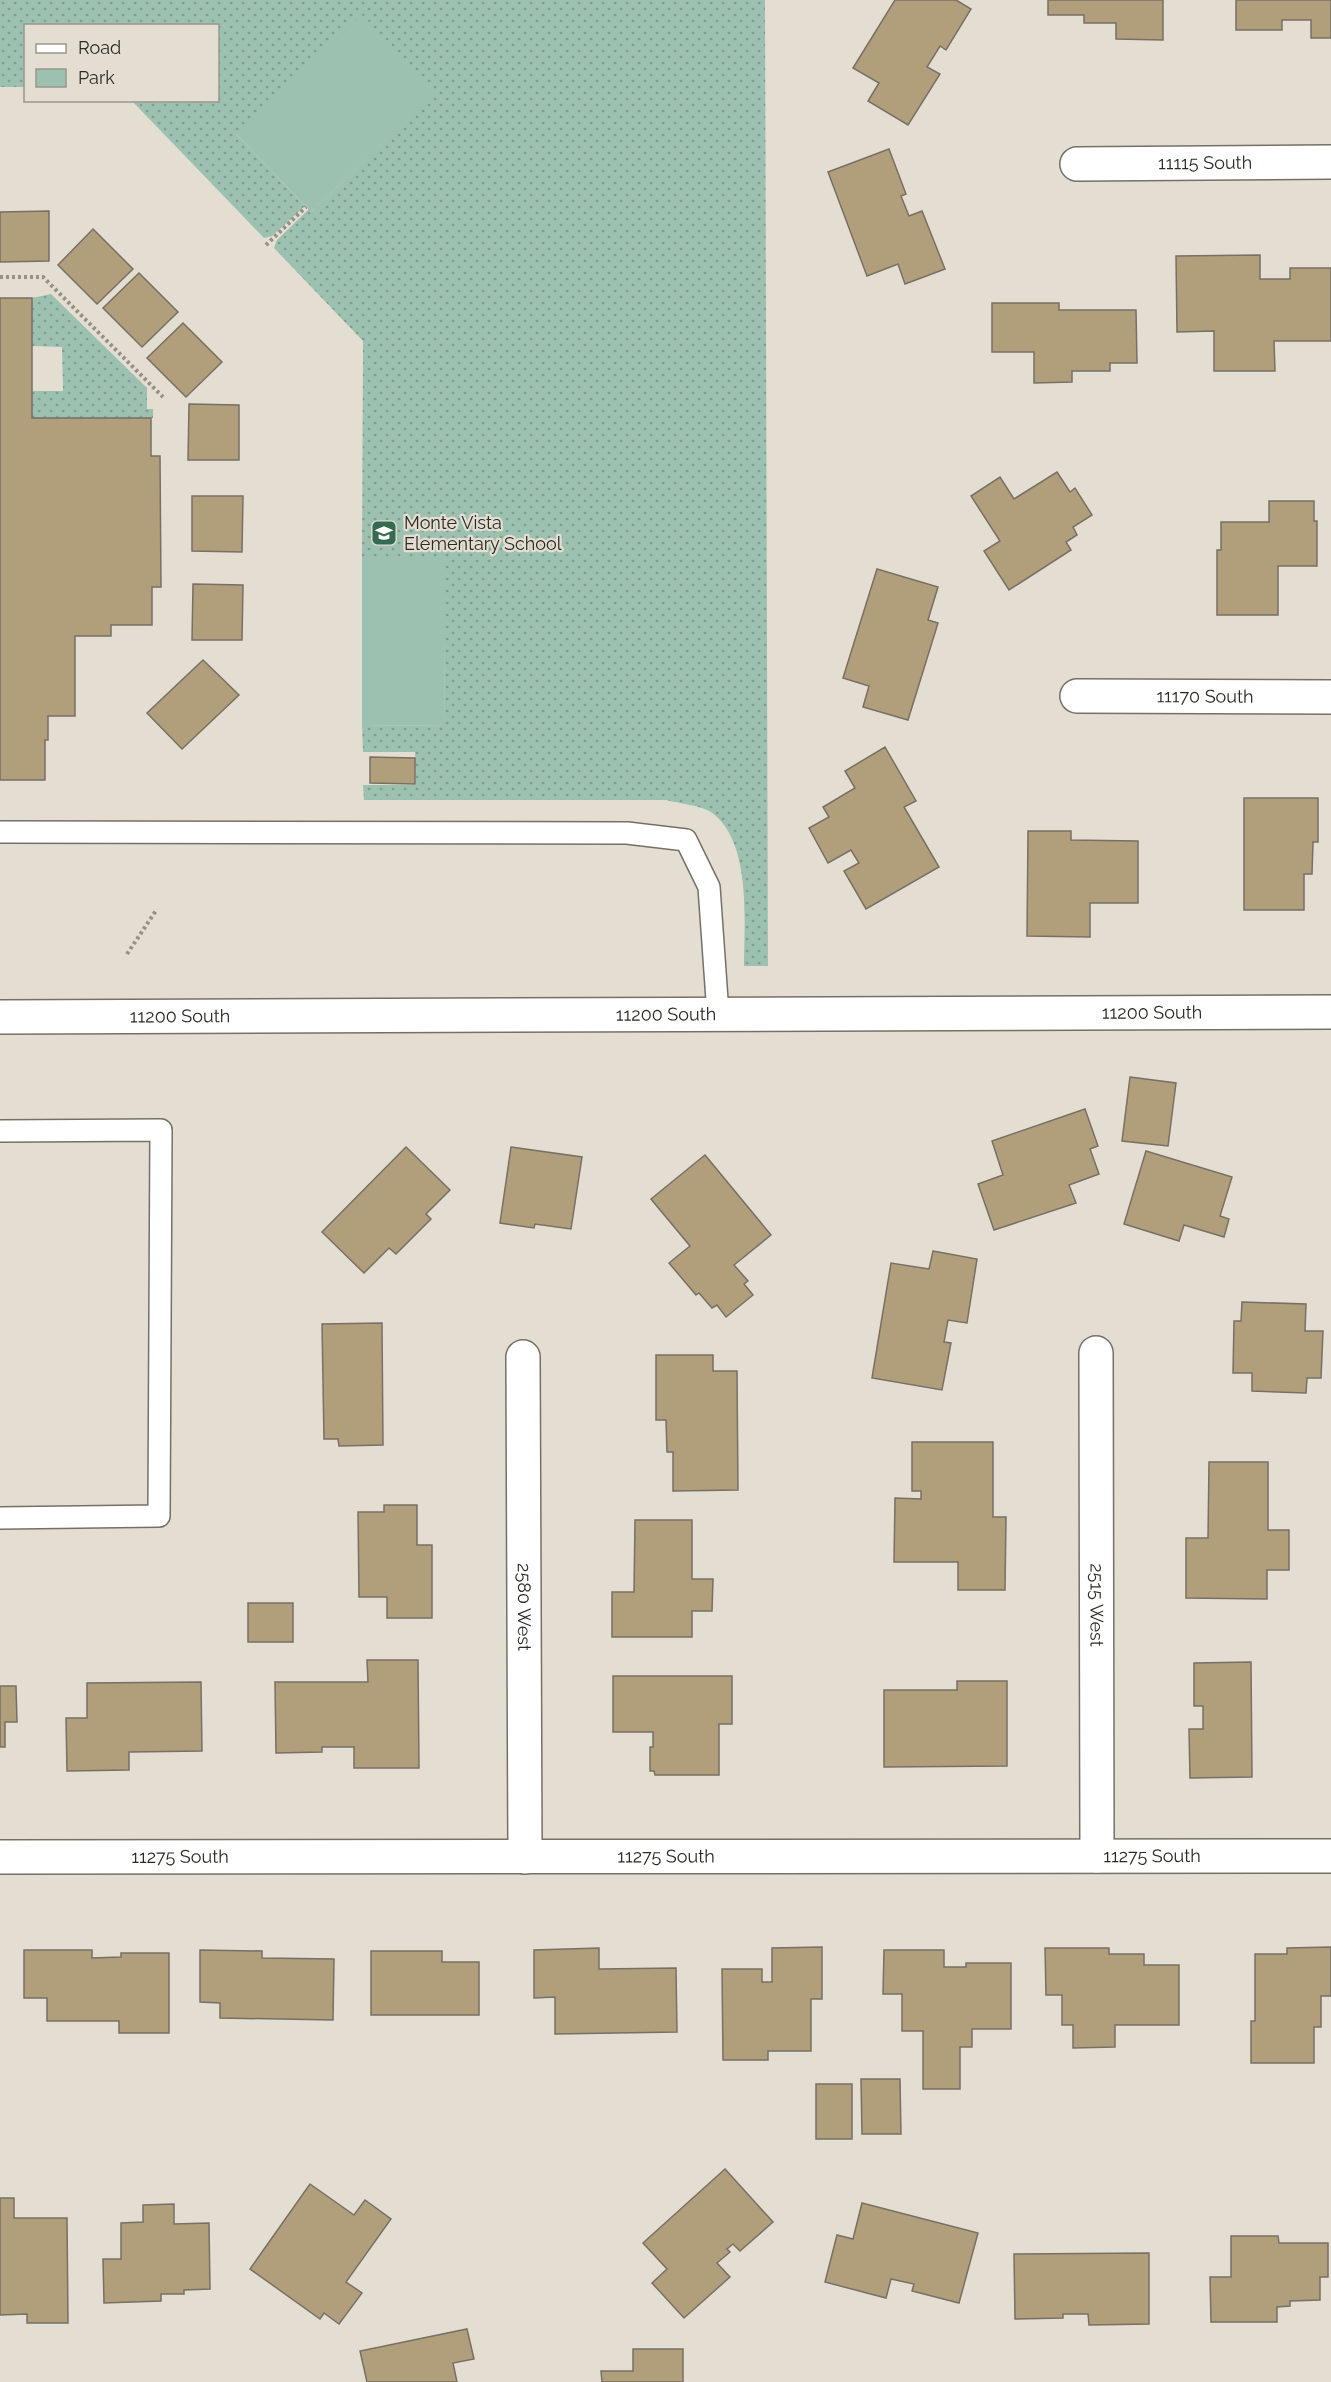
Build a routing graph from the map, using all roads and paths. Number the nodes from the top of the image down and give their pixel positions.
1 (1331, 162) edge
2 (1077, 164) dead end
3 (306, 207) dead end
4 (266, 245) dead end
5 (0, 278) edge
6 (163, 397) dead end
7 (1077, 696) dead end
8 (1331, 697) edge
9 (0, 832) edge
10 (157, 909) dead end
11 (127, 954) dead end
12 (1331, 1012) edge
13 (718, 1014) junction
14 (0, 1017) edge
15 (0, 1131) edge
16 (1096, 1353) dead end
17 (523, 1357) dead end
18 (0, 1518) edge
19 (1097, 1856) junction
20 (1331, 1856) edge
21 (0, 1857) edge
22 (525, 1857) junction

1 - 2 street, 11115 South
3 - 4 path
5 - 6 path
7 - 8 street, 11170 South
9 - 13 lane
10 - 11 path
12 - 13 street, 11200 South
13 - 14 street, 11200 South
15 - 18 lane
16 - 19 street, 2515 West
17 - 22 street, 2580 West
19 - 20 street, 11275 South
19 - 22 street, 11275 South
21 - 22 street, 11275 South

